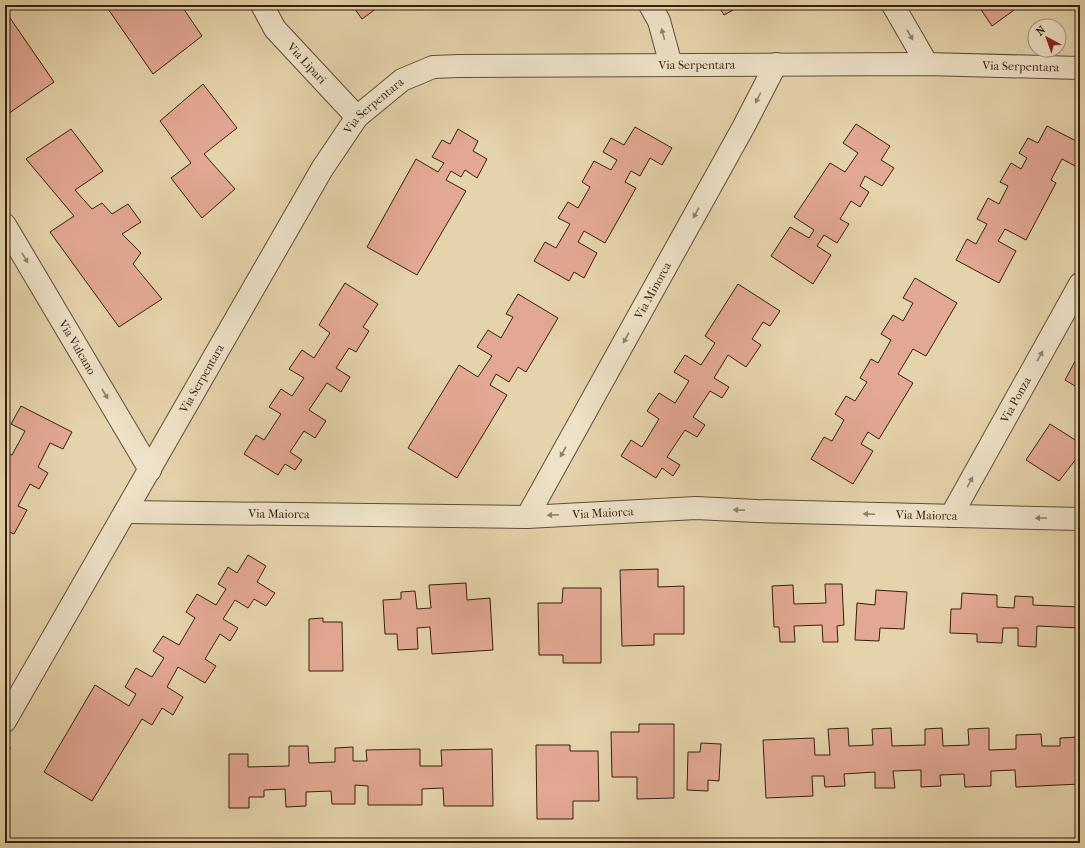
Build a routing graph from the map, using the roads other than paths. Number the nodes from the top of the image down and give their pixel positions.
1 (262, 5) edge
2 (650, 5) edge
3 (893, 5) edge
4 (671, 64) junction
5 (776, 64) junction
6 (927, 64) junction
7 (1080, 68) edge
8 (357, 117) junction
9 (5, 225) edge
10 (1080, 284) edge
11 (150, 470) junction
12 (125, 512) junction
13 (951, 516) junction
14 (527, 517) junction
15 (1080, 519) edge
16 (5, 721) edge

1 - 8 street, Via Lipari
4 -> 2 street
3 -> 6 street
4 - 5 street, Via Serpentara
4 - 8 street, Via Serpentara
5 - 6 street, Via Serpentara
5 -> 14 street, Via Minorca
6 - 7 street, Via Serpentara
8 - 11 street, Via Serpentara
9 -> 11 street, Via Vulcano
13 -> 10 street, Via Ponza
11 - 12 street, Via Serpentara
12 - 14 street, Via Maiorca
12 - 16 street, Via Serpentara
13 -> 14 street, Via Maiorca
15 -> 13 street, Via Maiorca

